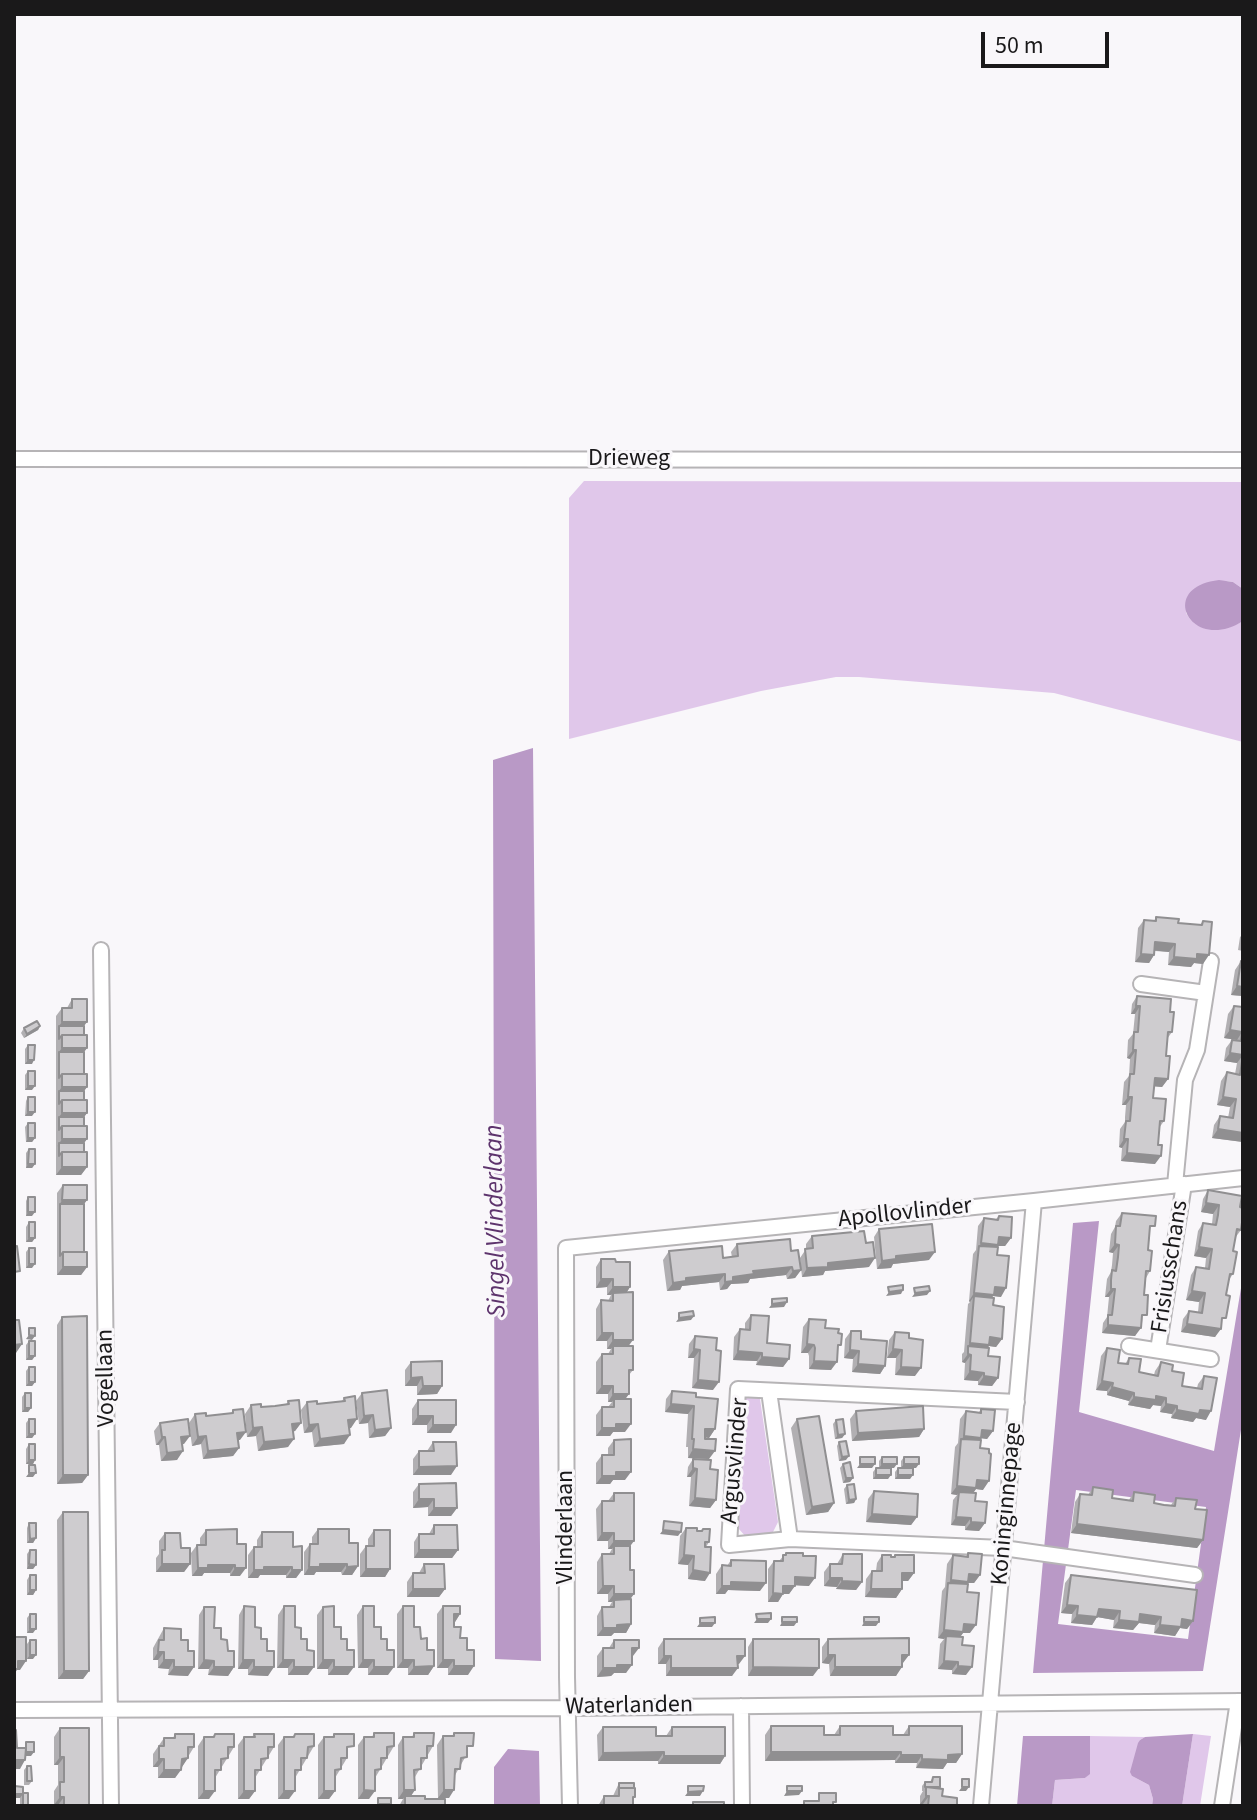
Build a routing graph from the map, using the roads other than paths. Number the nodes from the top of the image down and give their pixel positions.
1 (14, 459) edge
2 (1243, 460) edge
3 (101, 950) dead end
4 (1211, 961) edge
5 (1141, 984) dead end
6 (1206, 993) junction
7 (1243, 1178) edge
8 (1180, 1184) junction
9 (1034, 1201) junction
10 (566, 1248) joint
11 (1129, 1346) dead end
12 (1158, 1350) junction
13 (1211, 1359) dead end
14 (769, 1391) junction
15 (1017, 1402) junction
16 (790, 1539) junction
17 (1003, 1548) junction
18 (1195, 1575) dead end
19 (1241, 1701) edge
20 (990, 1703) junction
21 (741, 1706) junction
22 (568, 1708) junction
23 (14, 1710) edge
24 (110, 1710) junction
25 (746, 1805) edge
26 (111, 1806) edge
27 (570, 1806) edge
28 (981, 1806) edge
29 (1222, 1806) edge

1 - 2 street, Drieweg
3 - 24 street, Vogellaan
4 - 6 street, Frisiusschans
5 - 6 street
6 - 8 street, Frisiusschans
7 - 8 street, Apollovlinder
8 - 9 street, Apollovlinder
8 - 12 street, Frisiusschans
9 - 10 street, Apollovlinder
9 - 15 street, Koninginnepage
10 - 22 street, Vlinderlaan
11 - 12 street, Frisiusschans
12 - 13 street, Frisiusschans
14 - 15 street, Argusvlinder
14 - 16 street, Argusvlinder
14 - 16 street, Argusvlinder
15 - 17 street, Koninginnepage
16 - 17 street, Argusvlinder
17 - 18 street, Argusvlinder
17 - 20 street, Koninginnepage
19 - 20 street, Waterlanden
19 - 29 street
20 - 21 street, Waterlanden
20 - 28 street, Koninginnepage
21 - 22 street, Waterlanden
21 - 25 street
22 - 24 street, Waterlanden
22 - 27 street, Vlinderlaan
23 - 24 street, Waterlanden
24 - 26 street, Vogellaan

